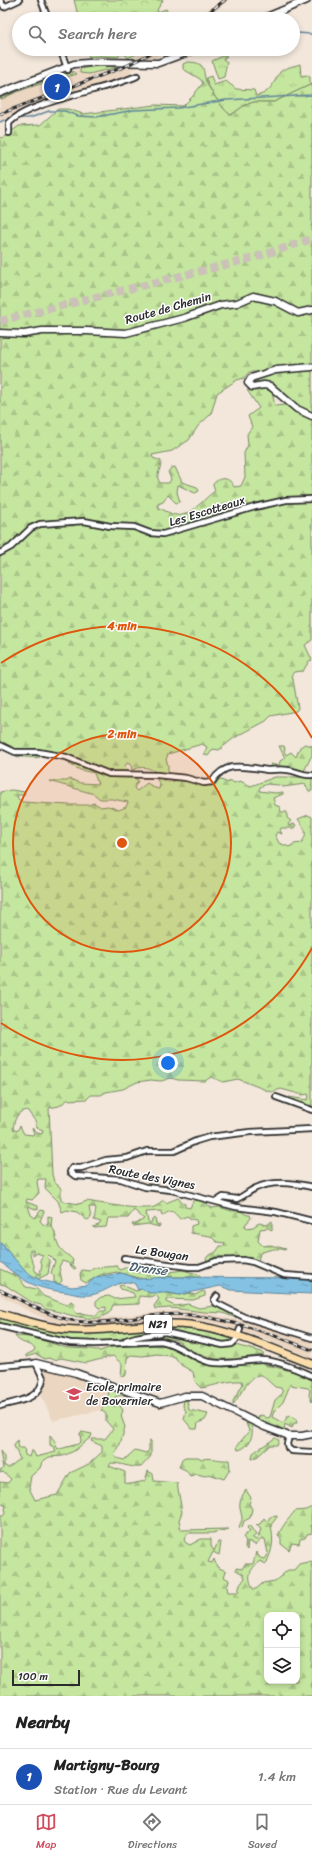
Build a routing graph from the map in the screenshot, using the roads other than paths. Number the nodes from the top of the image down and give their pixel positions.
1 (0, 0) edge
2 (19, 0) edge
3 (41, 0) edge
4 (306, 0) edge
5 (45, 12) edge
6 (278, 12) edge
7 (63, 56) edge
8 (178, 56) edge
9 (67, 68) junction
10 (137, 76) dead end
11 (0, 93) edge
12 (9, 133) dead end
13 (312, 310) edge
14 (0, 333) edge
15 (312, 367) edge
16 (312, 416) edge
17 (312, 499) edge
18 (0, 553) edge
19 (0, 744) edge
20 (312, 775) edge
21 (276, 1097) dead end
22 (312, 1110) edge
23 (312, 1129) edge
24 (312, 1187) edge
25 (217, 1201) junction
26 (312, 1221) edge
27 (124, 1258) dead end
28 (312, 1277) edge
29 (217, 1296) dead end
30 (0, 1314) edge
31 (0, 1326) edge
32 (312, 1338) edge
33 (236, 1340) dead end
34 (124, 1342) junction
35 (36, 1363) junction
36 (312, 1364) edge
37 (0, 1366) edge
38 (312, 1376) edge
39 (0, 1406) edge
40 (312, 1434) edge
41 (289, 1436) junction
42 (312, 1452) edge

1 - 2 street
3 - 5 street
4 - 6 street
7 - 9 street
8 - 9 street
9 - 11 street
10 - 12 street
13 - 14 street, Route de Chemin
15 - 16 street
17 - 18 street, Les Escotteaux
19 - 20 street
21 - 22 street
23 - 25 street, Route des Vignes
24 - 25 street
25 - 26 street, Route des Vignes
27 - 28 street, Le Bougan
29 - 32 street
30 - 36 main road, N21
31 - 34 street
33 - 34 street
34 - 38 street
35 - 37 street
35 - 39 street
35 - 41 street
40 - 41 street
41 - 42 street

